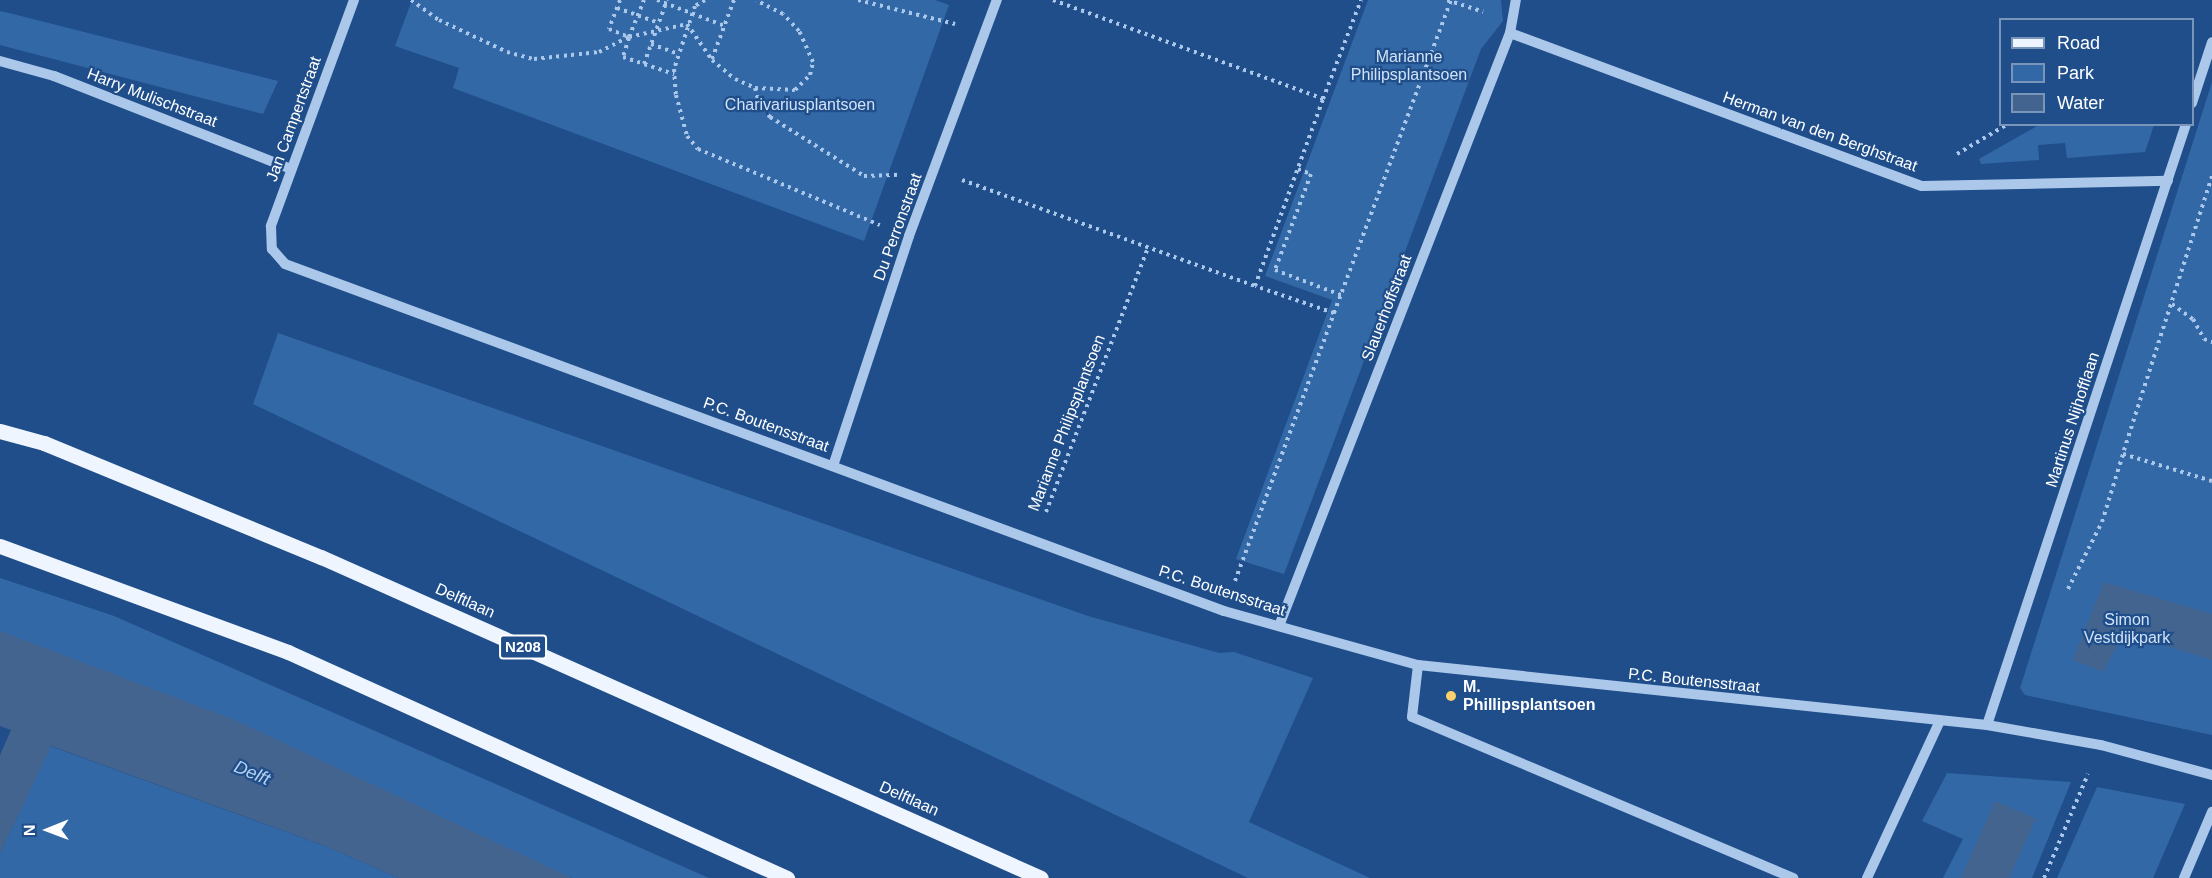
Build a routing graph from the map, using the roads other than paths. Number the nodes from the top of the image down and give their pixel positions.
1 (354, 0) edge
2 (997, 0) edge
3 (1516, 0) edge
4 (1510, 33) junction
5 (2212, 42) edge
6 (0, 61) edge
7 (2194, 100) edge
8 (2185, 126) edge
9 (291, 169) junction
10 (2168, 181) junction
11 (272, 249) joint
12 (0, 430) edge
13 (833, 466) junction
14 (0, 546) edge
15 (1279, 626) junction
16 (1418, 665) junction
17 (1939, 723) junction
18 (1987, 725) junction
19 (2212, 775) edge
20 (2212, 812) edge
21 (787, 878) edge
22 (1041, 878) edge
23 (1793, 878) edge
24 (1868, 878) edge
25 (2184, 878) edge

1 - 9 street, Jan Campertstraat
2 - 13 street, Du Perronstraat
3 - 4 street, Slauerhoffstraat
4 - 10 street, Herman van den Berghstraat
4 - 15 street, Slauerhoffstraat
5 - 7 street
6 - 9 street, Harry Mulischstraat
8 - 10 street, Martinus Nijhofflaan
9 - 11 street, Jan Campertstraat
10 - 18 street, Martinus Nijhofflaan
11 - 13 street, P.C. Boutensstraat
12 - 22 main road, Delftlaan / N208
13 - 15 street, P.C. Boutensstraat
14 - 21 main road
15 - 16 street, P.C. Boutensstraat
16 - 17 street, P.C. Boutensstraat
16 - 23 street
17 - 18 street, P.C. Boutensstraat
17 - 24 street
18 - 19 street, P.C. Boutensstraat
20 - 25 street

